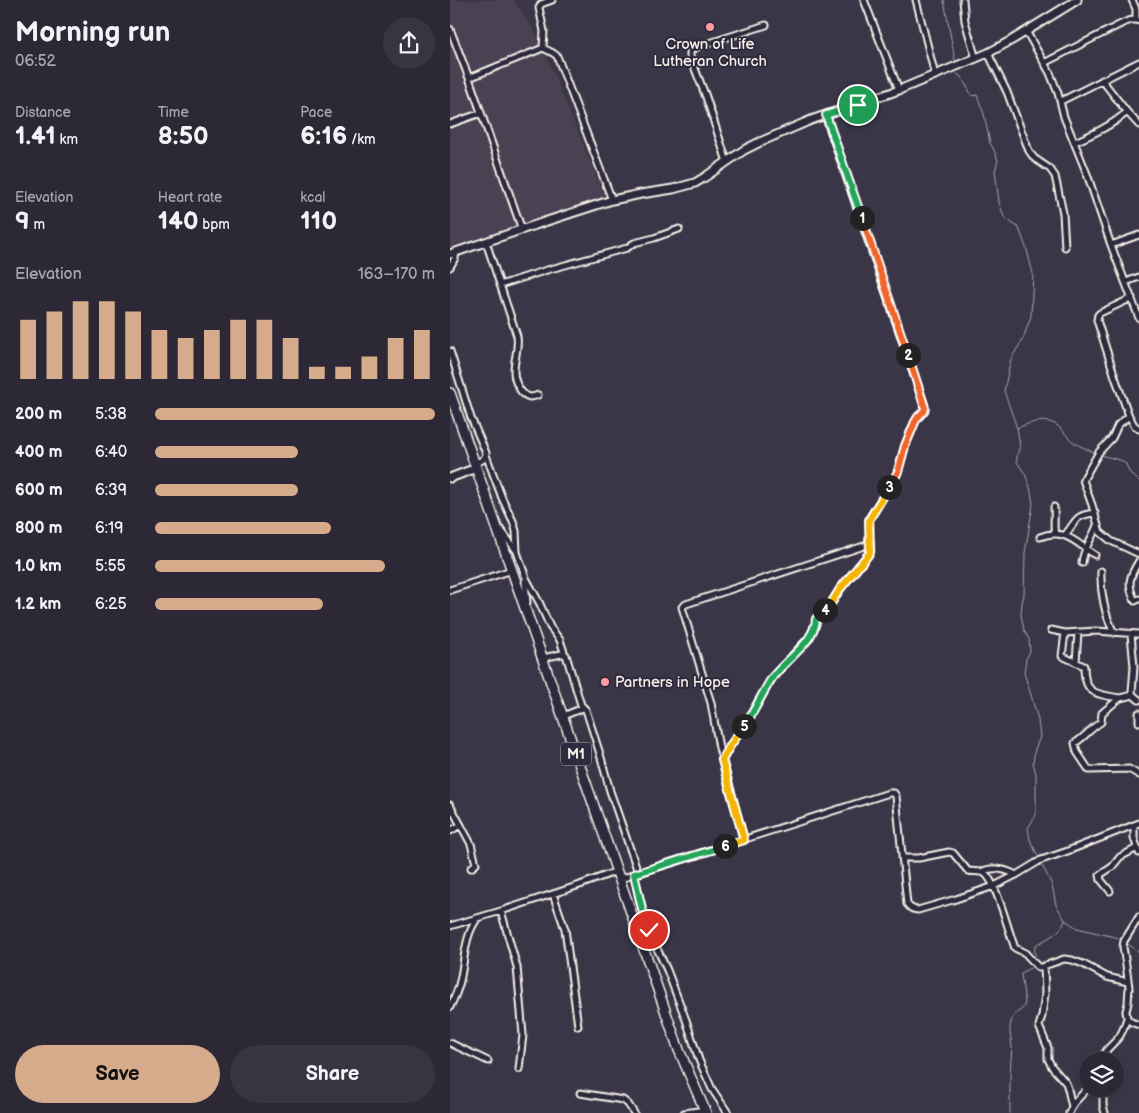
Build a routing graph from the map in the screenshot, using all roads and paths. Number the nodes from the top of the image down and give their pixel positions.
1 (552, 0) edge
2 (864, 0) edge
3 (916, 0) edge
4 (963, 0) edge
5 (1077, 0) edge
6 (1132, 0) edge
7 (1138, 20) edge
8 (766, 26) dead end
9 (450, 29) edge
10 (1026, 31) junction
11 (543, 48) junction
12 (988, 53) junction
13 (976, 59) junction
14 (1139, 62) edge
15 (1044, 63) junction
16 (935, 75) junction
17 (469, 78) junction
18 (1102, 80) junction
19 (899, 90) junction
20 (1061, 101) junction
21 (1127, 112) junction
22 (481, 113) junction
23 (826, 115) junction
24 (450, 124) edge
25 (1139, 125) edge
26 (1075, 142) junction
27 (726, 162) junction
28 (612, 200) junction
29 (679, 229) dead end
30 (522, 230) junction
31 (1139, 235) edge
32 (486, 242) junction
33 (1112, 245) junction
34 (1065, 247) dead end
35 (453, 253) edge
36 (450, 267) edge
37 (1139, 277) edge
38 (1126, 282) junction
39 (500, 285) junction
40 (1132, 298) junction
41 (1139, 318) edge
42 (450, 351) edge
43 (450, 393) edge
44 (538, 396) dead end
45 (1129, 416) junction
46 (1139, 429) edge
47 (486, 455) junction
48 (476, 466) junction
49 (450, 478) edge
50 (1054, 507) dead end
51 (1095, 513) junction
52 (494, 517) junction
53 (1098, 524) junction
54 (1055, 534) junction
55 (1065, 535) junction
56 (1040, 537) dead end
57 (870, 541) junction
58 (1085, 548) junction
59 (517, 552) junction
60 (1139, 554) edge
61 (1095, 555) dead end
62 (1139, 561) edge
63 (1082, 563) dead end
64 (512, 570) junction
65 (1101, 570) dead end
66 (526, 578) junction
67 (450, 590) edge
68 (1139, 599) edge
69 (528, 616) junction
70 (1052, 630) dead end
71 (1078, 632) junction
72 (1065, 633) junction
73 (1114, 633) junction
74 (1131, 634) junction
75 (1139, 634) edge
76 (566, 655) junction
77 (543, 658) junction
78 (1076, 662) junction
79 (1134, 695) junction
80 (1120, 698) junction
81 (1139, 700) edge
82 (583, 708) junction
83 (1139, 713) edge
84 (563, 716) junction
85 (1139, 722) edge
86 (722, 760) junction
87 (1139, 775) edge
88 (450, 805) edge
89 (1136, 824) edge
90 (461, 825) junction
91 (450, 831) edge
92 (744, 840) junction
93 (1138, 850) edge
94 (902, 858) junction
95 (471, 868) dead end
96 (981, 872) junction
97 (636, 873) junction
98 (618, 875) junction
99 (1016, 875) junction
100 (994, 886) junction
101 (1110, 891) dead end
102 (553, 894) junction
103 (501, 912) junction
104 (479, 917) junction
105 (1139, 917) edge
106 (450, 926) edge
107 (1044, 966) junction
108 (1128, 982) junction
109 (450, 1007) edge
110 (1127, 1018) junction
111 (1139, 1025) edge
112 (578, 1026) dead end
113 (450, 1043) edge
114 (1105, 1052) edge
115 (488, 1061) dead end
116 (519, 1069) dead end
117 (580, 1093) dead end
118 (1079, 1097) edge
119 (1103, 1097) edge
120 (1072, 1107) junction
121 (706, 1112) edge
122 (634, 1113) edge
123 (684, 1113) edge
124 (728, 1113) edge
125 (1069, 1113) edge
126 (1105, 1113) edge

1 - 11 street
2 - 19 street
3 - 16 street
4 - 13 street
5 - 10 street
6 - 7 street
7 - 15 street
8 - 27 street
9 - 17 street
10 - 12 street
10 - 15 street
11 - 17 street
11 - 28 street
12 - 13 street
12 - 34 street
13 - 16 street
14 - 18 street
15 - 20 street
16 - 19 street
17 - 22 street
18 - 20 street
18 - 21 street
19 - 23 street
20 - 26 street
21 - 25 street
21 - 26 street
22 - 24 street
22 - 30 street
23 - 27 street
23 - 57 street
26 - 33 street
27 - 28 street
28 - 30 street
29 - 39 street
30 - 32 street
31 - 33 street
32 - 35 street
32 - 39 street
33 - 38 street
35 - 36 street
37 - 38 street
38 - 40 street
39 - 44 street
40 - 41 street
40 - 45 street
42 - 47 street
43 - 48 highway, M1
45 - 46 street
45 - 51 street
47 - 48 street
47 - 59 street
48 - 49 street
48 - 52 highway, M1
50 - 54 street
51 - 53 street
51 - 55 street
52 - 59 street
52 - 64 highway, M1
53 - 58 street
53 - 60 street
54 - 55 street
54 - 56 street
55 - 58 street
57 - 86 street
57 - 86 street
58 - 61 street
58 - 63 street
59 - 66 street
62 - 68 street
64 - 67 street
64 - 69 highway, M1
65 - 73 street
66 - 69 street
66 - 76 street
69 - 77 highway, M1
70 - 72 street
71 - 72 street
71 - 73 street
71 - 78 street
72 - 78 street
73 - 74 street
74 - 75 street
74 - 79 street
76 - 77 street
76 - 82 street
77 - 84 highway, M1
78 - 80 street
79 - 80 street
79 - 81 street
80 - 87 street
82 - 84 street
82 - 97 street
83 - 85 street
84 - 98 highway, M1
86 - 92 street
88 - 90 street
89 - 93 street
89 - 99 street
90 - 91 street
90 - 95 street
92 - 94 street
92 - 97 street
93 - 101 street
94 - 96 street
94 - 100 street
96 - 99 street
96 - 100 street
97 - 98 street
97 - 124 street
98 - 102 street
98 - 121 highway, M1
99 - 100 street
100 - 107 street
102 - 103 street
102 - 112 street
103 - 104 street
103 - 116 street
104 - 106 street
104 - 109 street
105 - 108 street
107 - 108 street
107 - 120 street
108 - 110 street
110 - 111 street
110 - 114 street
113 - 115 street
117 - 122 street
118 - 120 street
119 - 126 street
120 - 125 street
121 - 123 street

